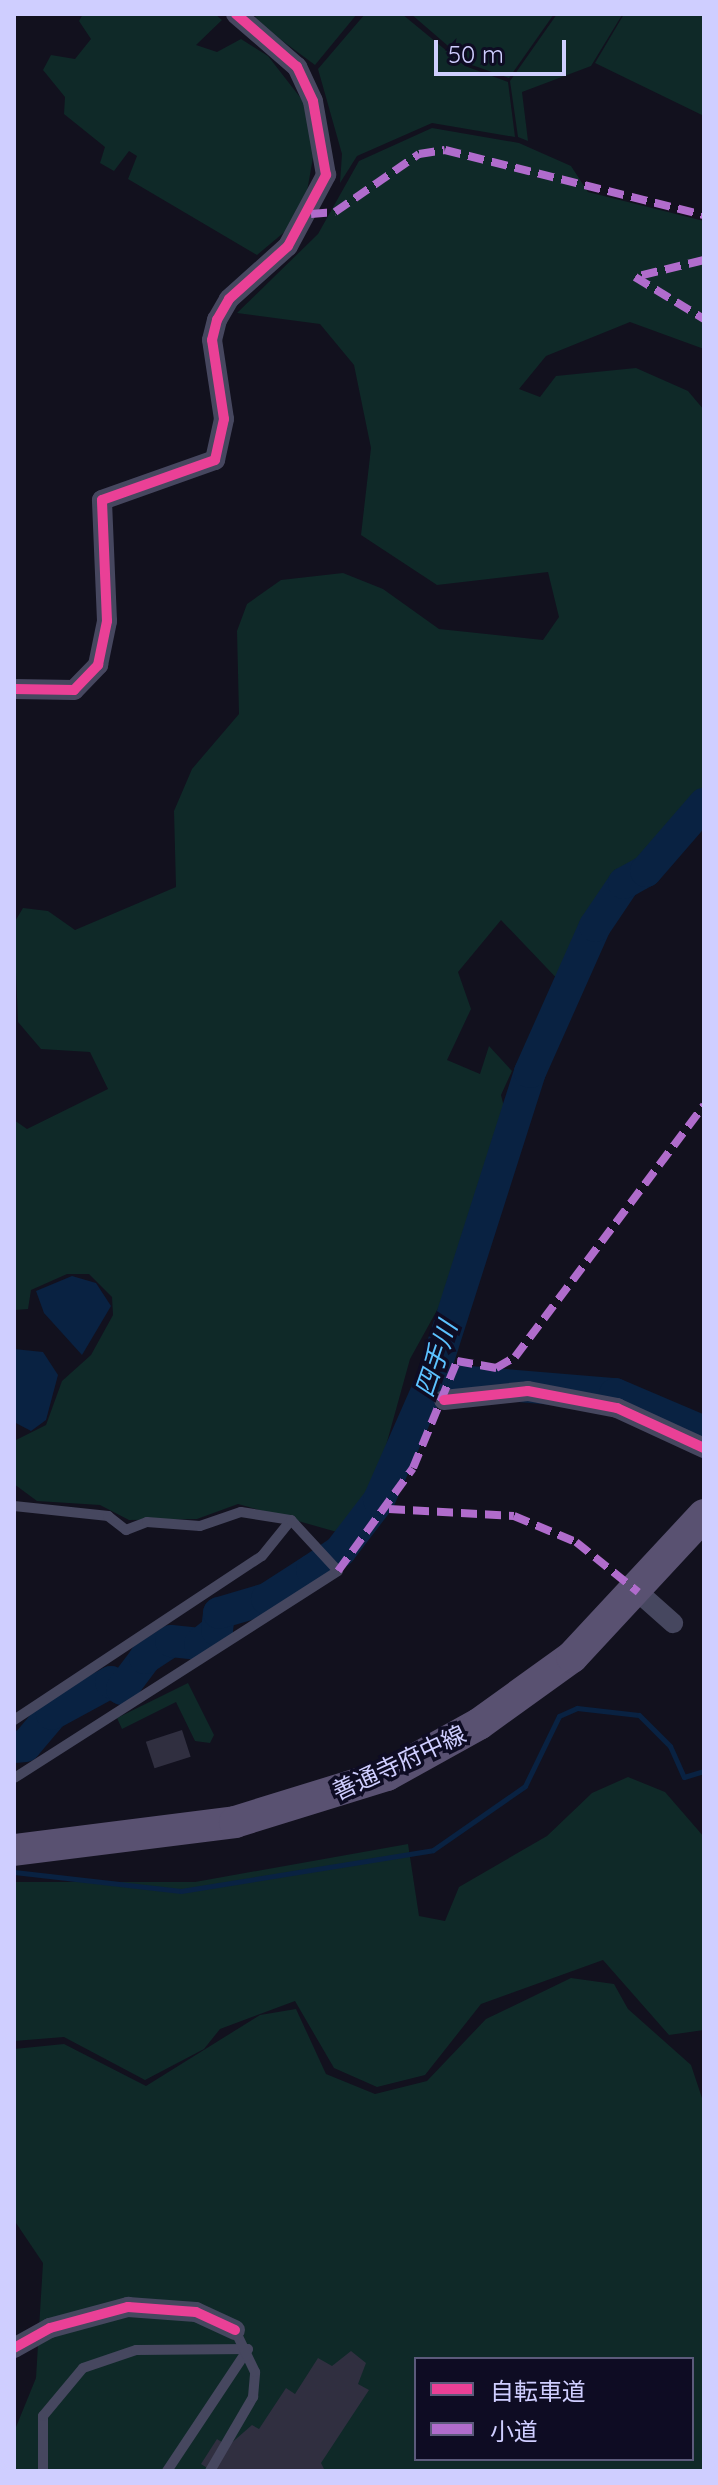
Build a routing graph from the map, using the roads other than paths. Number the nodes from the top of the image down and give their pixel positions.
1 (236, 14) edge
2 (14, 689) edge
3 (444, 1400) dead end
4 (704, 1448) edge
5 (14, 1506) edge
6 (704, 1515) edge
7 (295, 1522) junction
8 (638, 1592) junction
9 (673, 1623) dead end
10 (14, 1720) edge
11 (14, 1778) edge
12 (14, 1850) edge
13 (235, 2330) joint
14 (14, 2348) edge
15 (248, 2349) junction
16 (43, 2471) edge
17 (167, 2471) edge
18 (210, 2471) edge

1 - 2 street
3 - 4 street
5 - 7 lane
6 - 8 main road, 善通寺府中線
7 - 10 lane
7 - 11 lane
8 - 9 street
8 - 12 main road, 善通寺府中線
13 - 14 street
13 - 15 lane
15 - 16 lane
15 - 17 lane
15 - 18 lane

